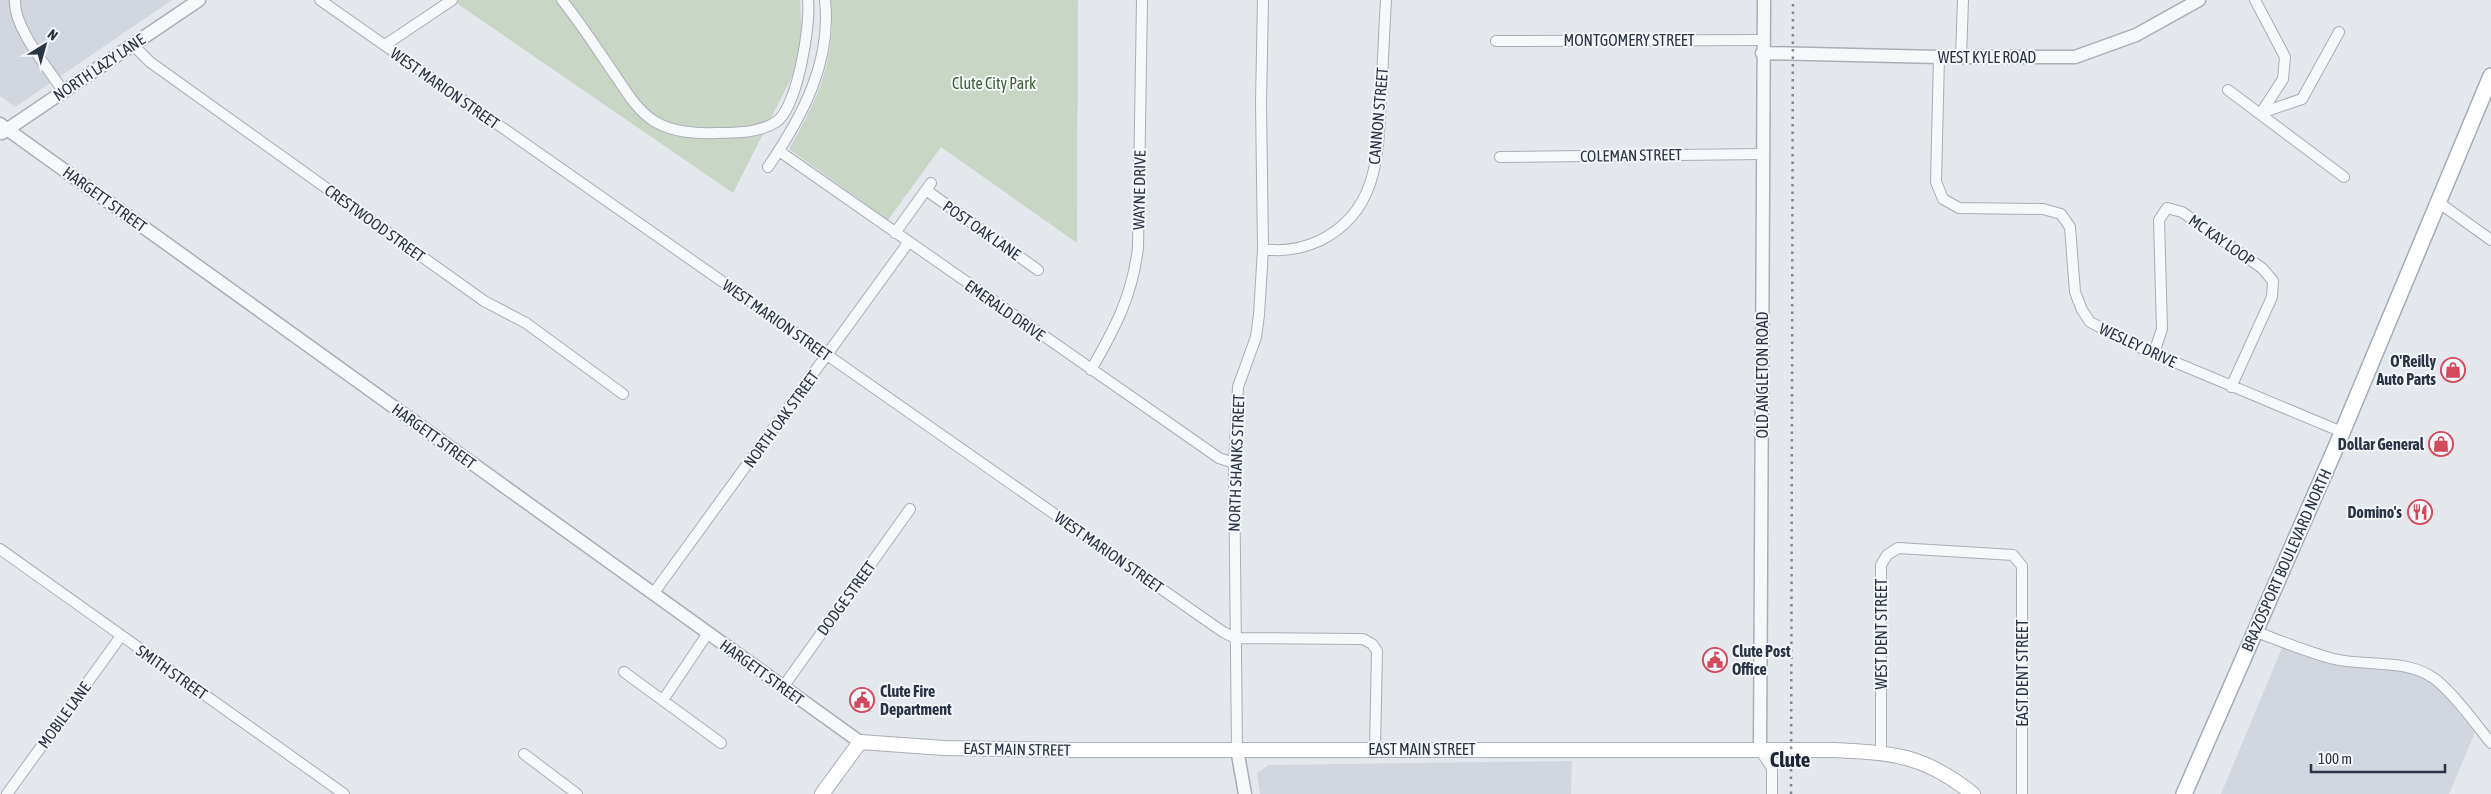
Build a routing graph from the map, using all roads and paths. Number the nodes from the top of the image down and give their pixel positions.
1 (15, 0) edge
2 (199, 0) edge
3 (320, 0) edge
4 (452, 0) edge
5 (562, 0) edge
6 (808, 0) edge
7 (825, 0) edge
8 (1142, 0) edge
9 (1262, 0) edge
10 (1386, 0) edge
11 (1764, 0) edge
12 (1963, 0) edge
13 (2199, 0) edge
14 (2255, 0) edge
15 (2339, 32) dead end
16 (1762, 40) junction
17 (1496, 41) dead end
18 (132, 44) junction
19 (385, 45) junction
20 (1762, 53) junction
21 (1939, 57) junction
22 (1961, 57) junction
23 (2491, 76) edge
24 (2228, 90) dead end
25 (62, 92) junction
26 (2261, 113) junction
27 (2, 129) edge
28 (779, 151) junction
29 (1763, 154) junction
30 (1500, 157) dead end
31 (768, 167) dead end
32 (2344, 177) dead end
33 (2438, 202) junction
34 (895, 233) junction
35 (2491, 240) edge
36 (908, 243) junction
37 (1263, 249) junction
38 (1038, 270) dead end
39 (2154, 353) junction
40 (828, 356) junction
41 (1091, 370) junction
42 (2231, 387) junction
43 (623, 394) dead end
44 (2342, 432) junction
45 (1234, 463) junction
46 (910, 509) dead end
47 (0, 549) edge
48 (2013, 555) joint
49 (653, 594) junction
50 (2254, 631) junction
51 (708, 633) junction
52 (121, 636) junction
53 (1235, 638) junction
54 (624, 672) dead end
55 (783, 687) junction
56 (663, 700) junction
57 (721, 742) dead end
58 (860, 742) junction
59 (2491, 742) edge
60 (1375, 748) junction
61 (1237, 749) junction
62 (1760, 750) junction
63 (1881, 753) junction
64 (524, 754) dead end
65 (7, 794) edge
66 (344, 794) edge
67 (577, 794) edge
68 (822, 794) edge
69 (1245, 794) edge
70 (1772, 794) edge
71 (1973, 794) edge
72 (2022, 794) edge
73 (2184, 794) edge

1 - 25 street
2 - 18 street, NORTH LAZY LANE
3 - 19 street, WEST MARION STREET
4 - 19 street
5 - 6 street
7 - 28 street
8 - 41 street, WAYNE DRIVE
9 - 37 street, NORTH SHANKS STREET
10 - 37 street, CANNON STREET
11 - 16 street, OLD ANGLETON ROAD
12 - 22 street
13 - 22 street, WEST KYLE ROAD
14 - 26 street
15 - 26 street
16 - 17 street, MONTGOMERY STREET
16 - 20 street, OLD ANGLETON ROAD
18 - 25 street, NORTH LAZY LANE
18 - 43 street, CRESTWOOD STREET
19 - 40 street, WEST MARION STREET
20 - 21 street, WEST KYLE ROAD
20 - 29 street, OLD ANGLETON ROAD
21 - 22 street, WEST KYLE ROAD
21 - 39 street, WESLEY DRIVE
23 - 33 main road, BRAZOSPORT BOULEVARD NORTH
24 - 26 street
25 - 27 street, NORTH LAZY LANE
26 - 32 street
27 - 49 street, HARGETT STREET
28 - 31 street
28 - 34 street, EMERALD DRIVE
29 - 30 street, COLEMAN STREET
29 - 62 street, OLD ANGLETON ROAD
33 - 35 street
33 - 44 main road, BRAZOSPORT BOULEVARD NORTH
34 - 36 street, EMERALD DRIVE
34 - 38 street, POST OAK LANE
36 - 40 street, NORTH OAK STREET
36 - 41 street, EMERALD DRIVE
37 - 45 street, NORTH SHANKS STREET
39 - 42 street, WESLEY DRIVE
39 - 42 street, MC KAY LOOP
40 - 49 street, NORTH OAK STREET
40 - 53 street, WEST MARION STREET
41 - 45 street, EMERALD DRIVE
42 - 44 street, WESLEY DRIVE
44 - 50 main road, BRAZOSPORT BOULEVARD NORTH
45 - 53 street, NORTH SHANKS STREET
46 - 55 street, DODGE STREET
47 - 52 street, SMITH STREET
48 - 63 street, WEST DENT STREET
48 - 72 street, EAST DENT STREET
49 - 51 street, HARGETT STREET
50 - 59 street
50 - 73 main road, BRAZOSPORT BOULEVARD NORTH
51 - 55 street, HARGETT STREET
51 - 56 street
52 - 65 street, MOBILE LANE
52 - 66 street, SMITH STREET
53 - 60 street
53 - 61 street, NORTH SHANKS STREET
54 - 56 street
55 - 58 street, HARGETT STREET
56 - 57 street
58 - 61 main road, EAST MAIN STREET
58 - 68 main road
60 - 61 main road, EAST MAIN STREET
60 - 62 main road, EAST MAIN STREET
61 - 69 street
62 - 63 main road, EAST MAIN STREET
62 - 70 street
63 - 71 main road, EAST MAIN STREET
64 - 67 street

